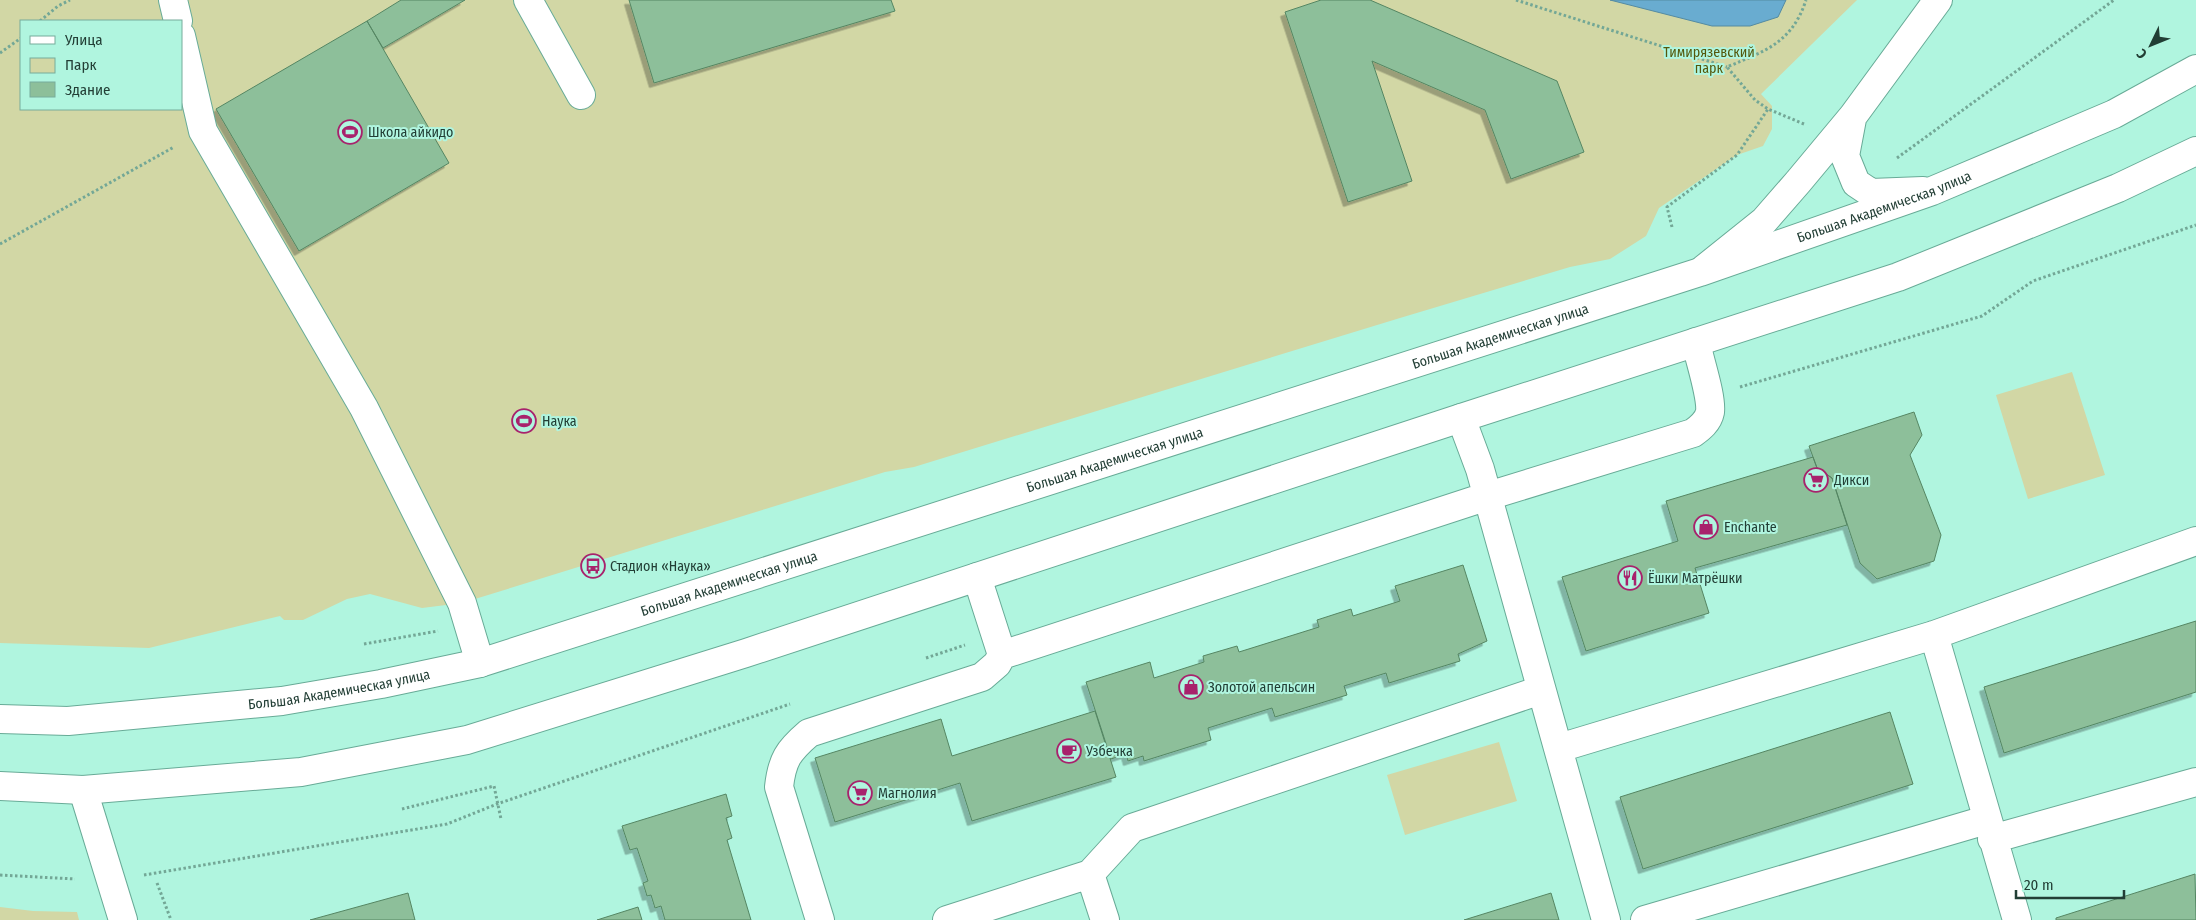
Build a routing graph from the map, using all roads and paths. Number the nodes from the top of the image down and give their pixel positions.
1 (70, 0) edge
2 (173, 0) edge
3 (528, 0) edge
4 (1516, 0) edge
5 (1806, 0) edge
6 (1938, 0) edge
7 (2114, 0) edge
8 (41, 20) edge
9 (178, 20) edge
10 (20, 39) edge
11 (182, 40) edge
12 (0, 53) edge
13 (1727, 67) junction
14 (2196, 69) edge
15 (582, 95) dead end
16 (1768, 109) junction
17 (1853, 116) junction
18 (1806, 125) dead end
19 (203, 131) junction
20 (2196, 152) edge
21 (1892, 162) dead end
22 (1932, 191) junction
23 (1672, 227) dead end
24 (0, 244) edge
25 (1700, 272) junction
26 (1696, 342) junction
27 (1461, 418) junction
28 (1488, 496) junction
29 (2196, 541) edge
30 (977, 577) junction
31 (439, 631) dead end
32 (1934, 635) junction
33 (364, 644) dead end
34 (1002, 655) junction
35 (480, 663) junction
36 (1541, 690) junction
37 (0, 719) edge
38 (1559, 748) junction
39 (2196, 782) edge
40 (0, 786) edge
41 (83, 790) junction
42 (402, 808) dead end
43 (501, 819) dead end
44 (1989, 830) junction
45 (1090, 874) junction
46 (0, 875) edge
47 (110, 880) junction
48 (157, 883) dead end
49 (123, 920) edge
50 (171, 920) edge
51 (820, 920) edge
52 (947, 920) edge
53 (1105, 920) edge
54 (1606, 920) edge
55 (1645, 920) edge
56 (2016, 920) edge

1 - 8 path
2 - 9 main road
3 - 15 main road
4 - 13 path
5 - 13 path
6 - 17 main road
7 - 21 path
10 - 12 path
11 - 19 main road
13 - 16 path
14 - 22 main road, Большая Академическая улица
16 - 18 path
16 - 23 path
17 - 22 main road
17 - 25 main road
19 - 24 path
19 - 35 main road
20 - 26 main road
22 - 25 main road, Большая Академическая улица
25 - 35 main road, Большая Академическая улица
26 - 27 main road
26 - 28 main road
27 - 28 main road
27 - 30 main road
28 - 34 main road
28 - 36 main road
29 - 32 main road
30 - 34 main road
30 - 41 main road
31 - 33 path
32 - 38 main road
32 - 44 main road
34 - 51 main road
35 - 37 main road, Большая Академическая улица
36 - 38 main road
36 - 45 main road
38 - 54 main road
39 - 44 main road
40 - 41 main road
41 - 47 main road
42 - 43 path
44 - 55 main road
44 - 56 main road
45 - 52 main road
45 - 53 main road
46 - 47 path
47 - 49 main road
48 - 50 path

